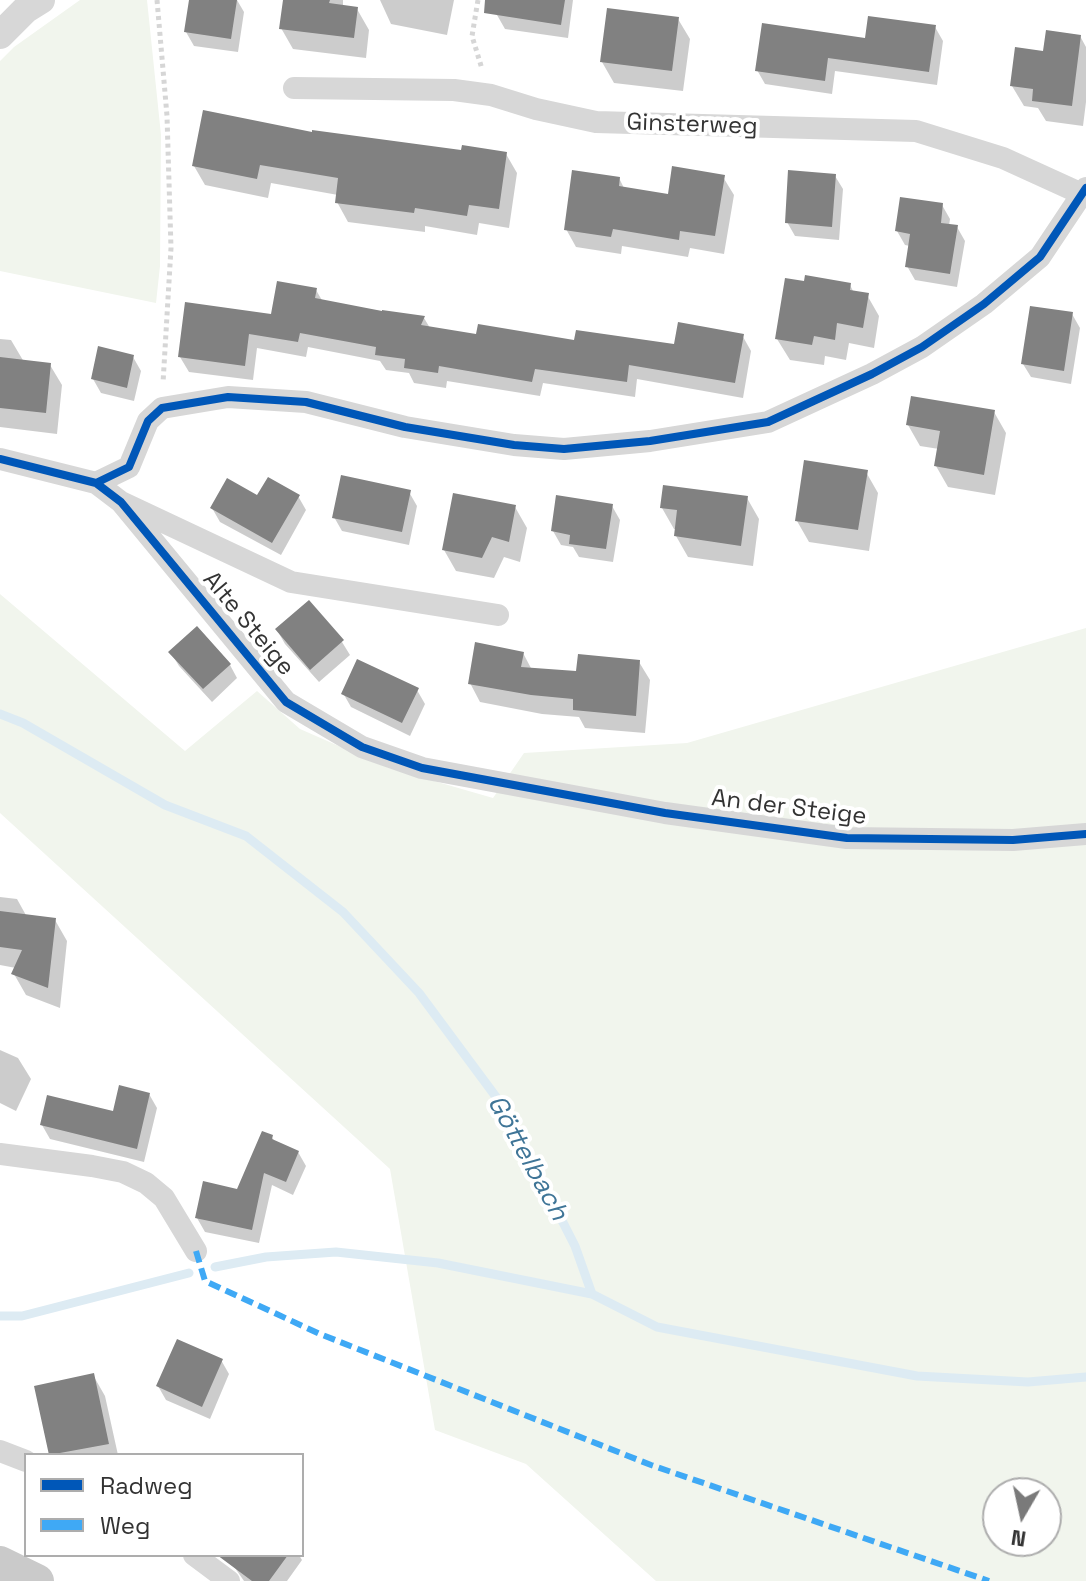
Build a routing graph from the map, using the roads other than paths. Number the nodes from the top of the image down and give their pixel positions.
1 (41, 0) edge
2 (0, 35) edge
3 (294, 88) dead end
4 (1084, 191) edge
5 (0, 459) edge
6 (96, 483) junction
7 (121, 502) junction
8 (498, 615) dead end
9 (490, 782) joint
10 (1086, 834) edge
11 (0, 1154) edge
12 (196, 1251) dead end
13 (0, 1451) edge
14 (24, 1460) edge
15 (197, 1557) edge
16 (0, 1563) edge
17 (37, 1581) edge
18 (229, 1581) edge

1 - 2 street
3 - 4 street, Ginsterweg
4 - 6 street
5 - 6 street, Alte Steige
6 - 7 street, Alte Steige
7 - 8 street, Alte Steige
7 - 9 street, Alte Steige
9 - 10 street, An der Steige
11 - 12 street
13 - 14 street
15 - 18 street
16 - 17 main road

